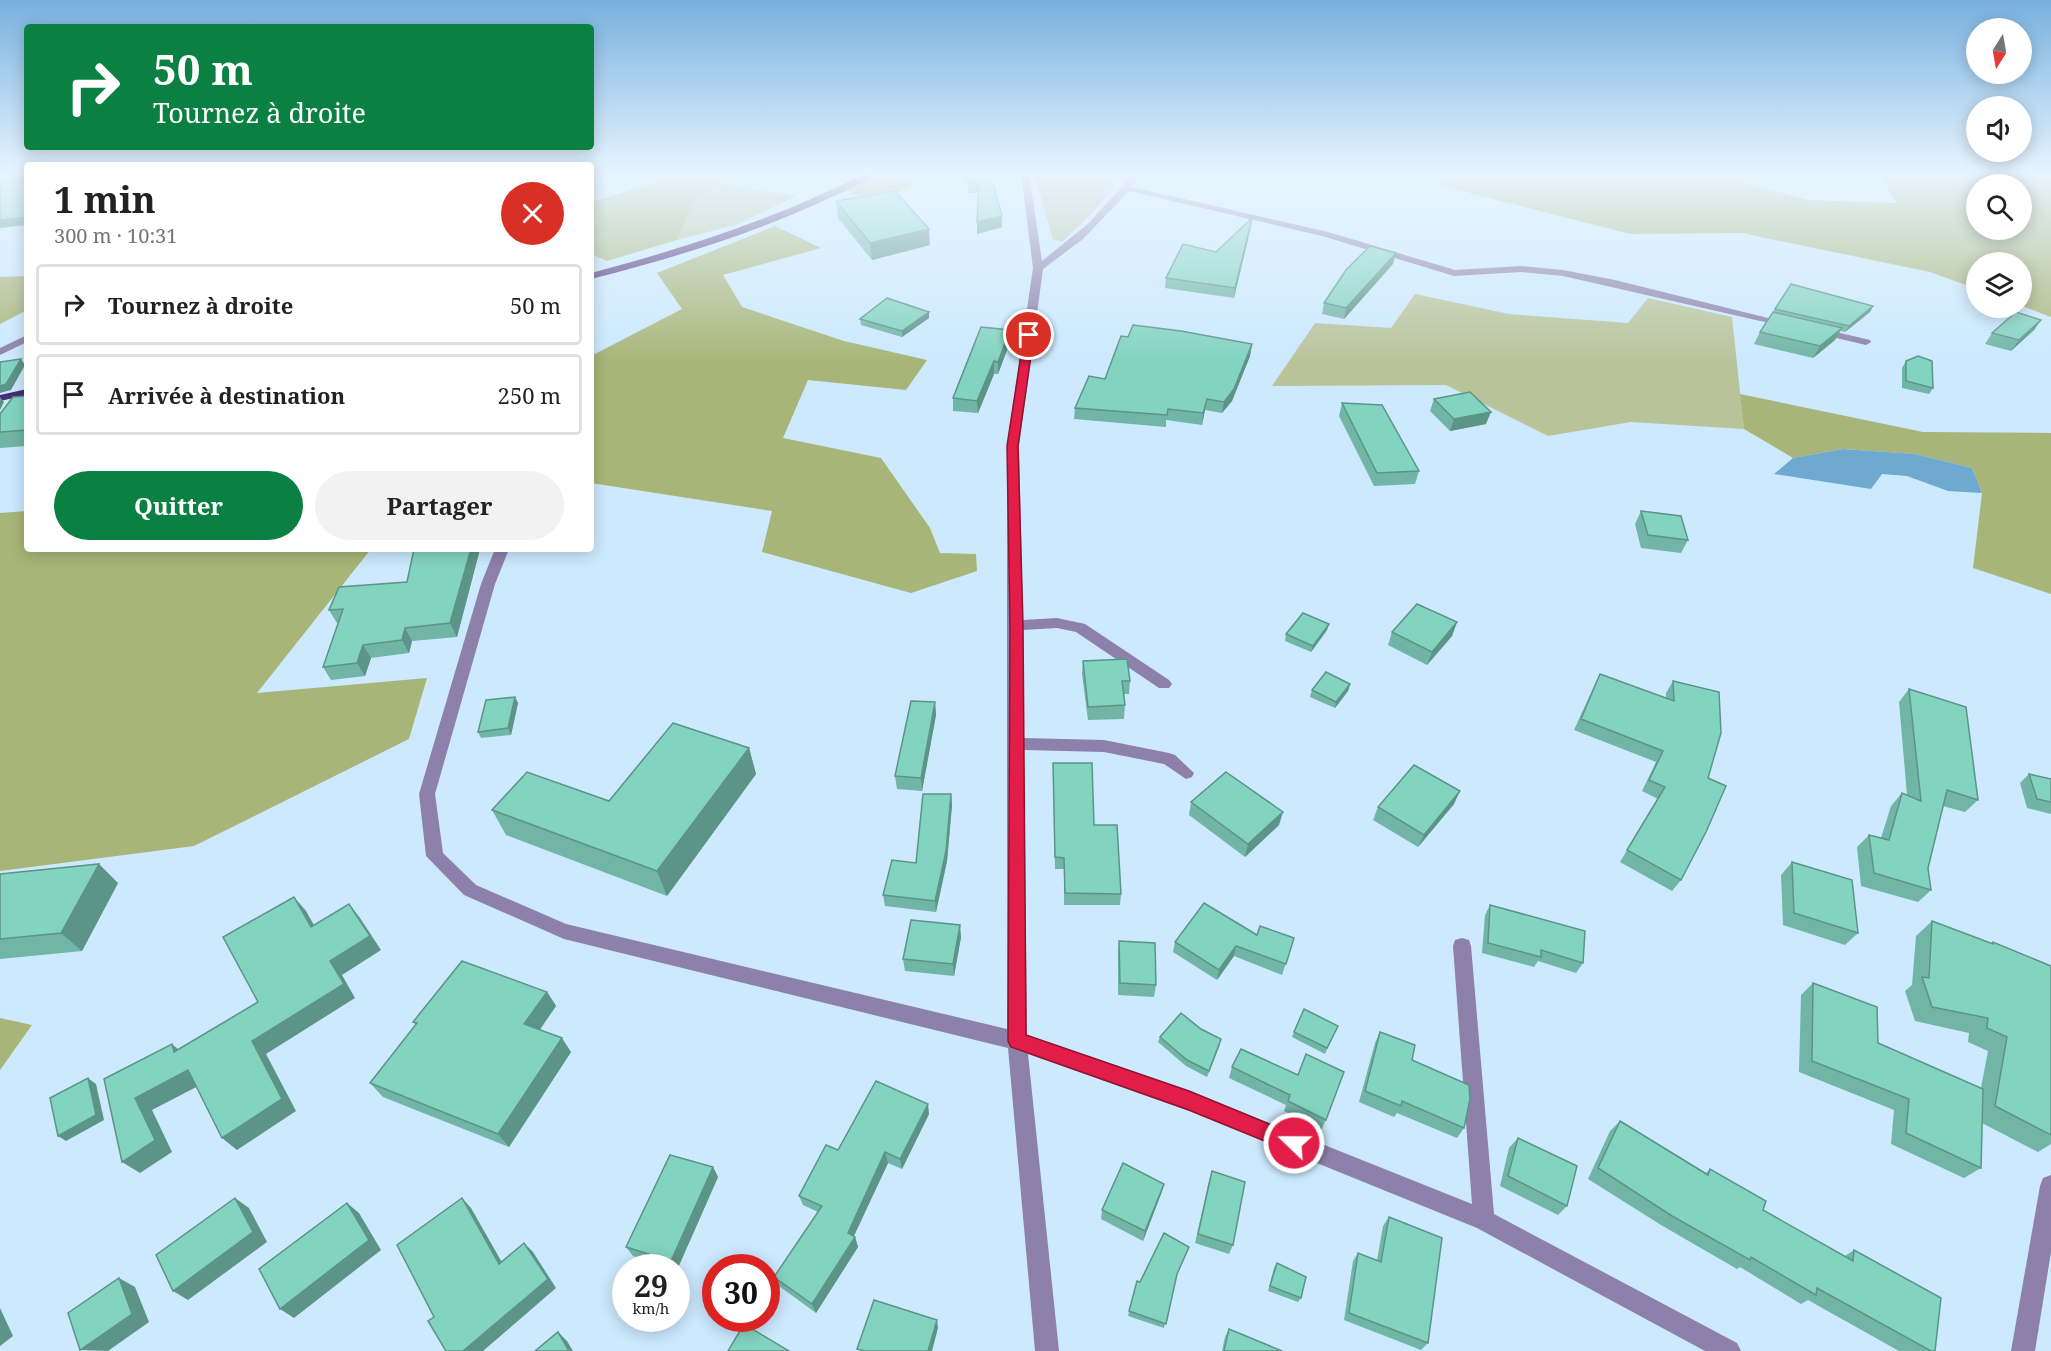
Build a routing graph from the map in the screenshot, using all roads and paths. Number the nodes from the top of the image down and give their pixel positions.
1 (723, 236) edge
2 (1034, 236) edge
3 (1080, 236) edge
4 (1332, 236) edge
5 (1038, 268) junction
6 (594, 275) edge
7 (1799, 326) edge
8 (1810, 329) edge
9 (24, 340) edge
10 (1866, 342) dead end
11 (0, 352) edge
12 (24, 393) edge
13 (0, 398) edge
14 (501, 552) edge
15 (1016, 625) junction
16 (1164, 684) dead end
17 (1016, 744) junction
18 (1186, 773) dead end
19 (1462, 946) dead end
20 (1017, 1041) junction
21 (2051, 1186) edge
22 (1484, 1221) junction
23 (1047, 1351) edge
24 (1729, 1351) edge
25 (2023, 1351) edge

1 - 6 main road
2 - 5 street
3 - 5 street
4 - 7 street
5 - 15 street
8 - 10 street
9 - 11 street
12 - 13 main road
14 - 20 street
15 - 16 street
15 - 17 street
17 - 18 street
17 - 20 street
19 - 22 street
20 - 22 street
20 - 23 street
21 - 25 street
22 - 24 street

